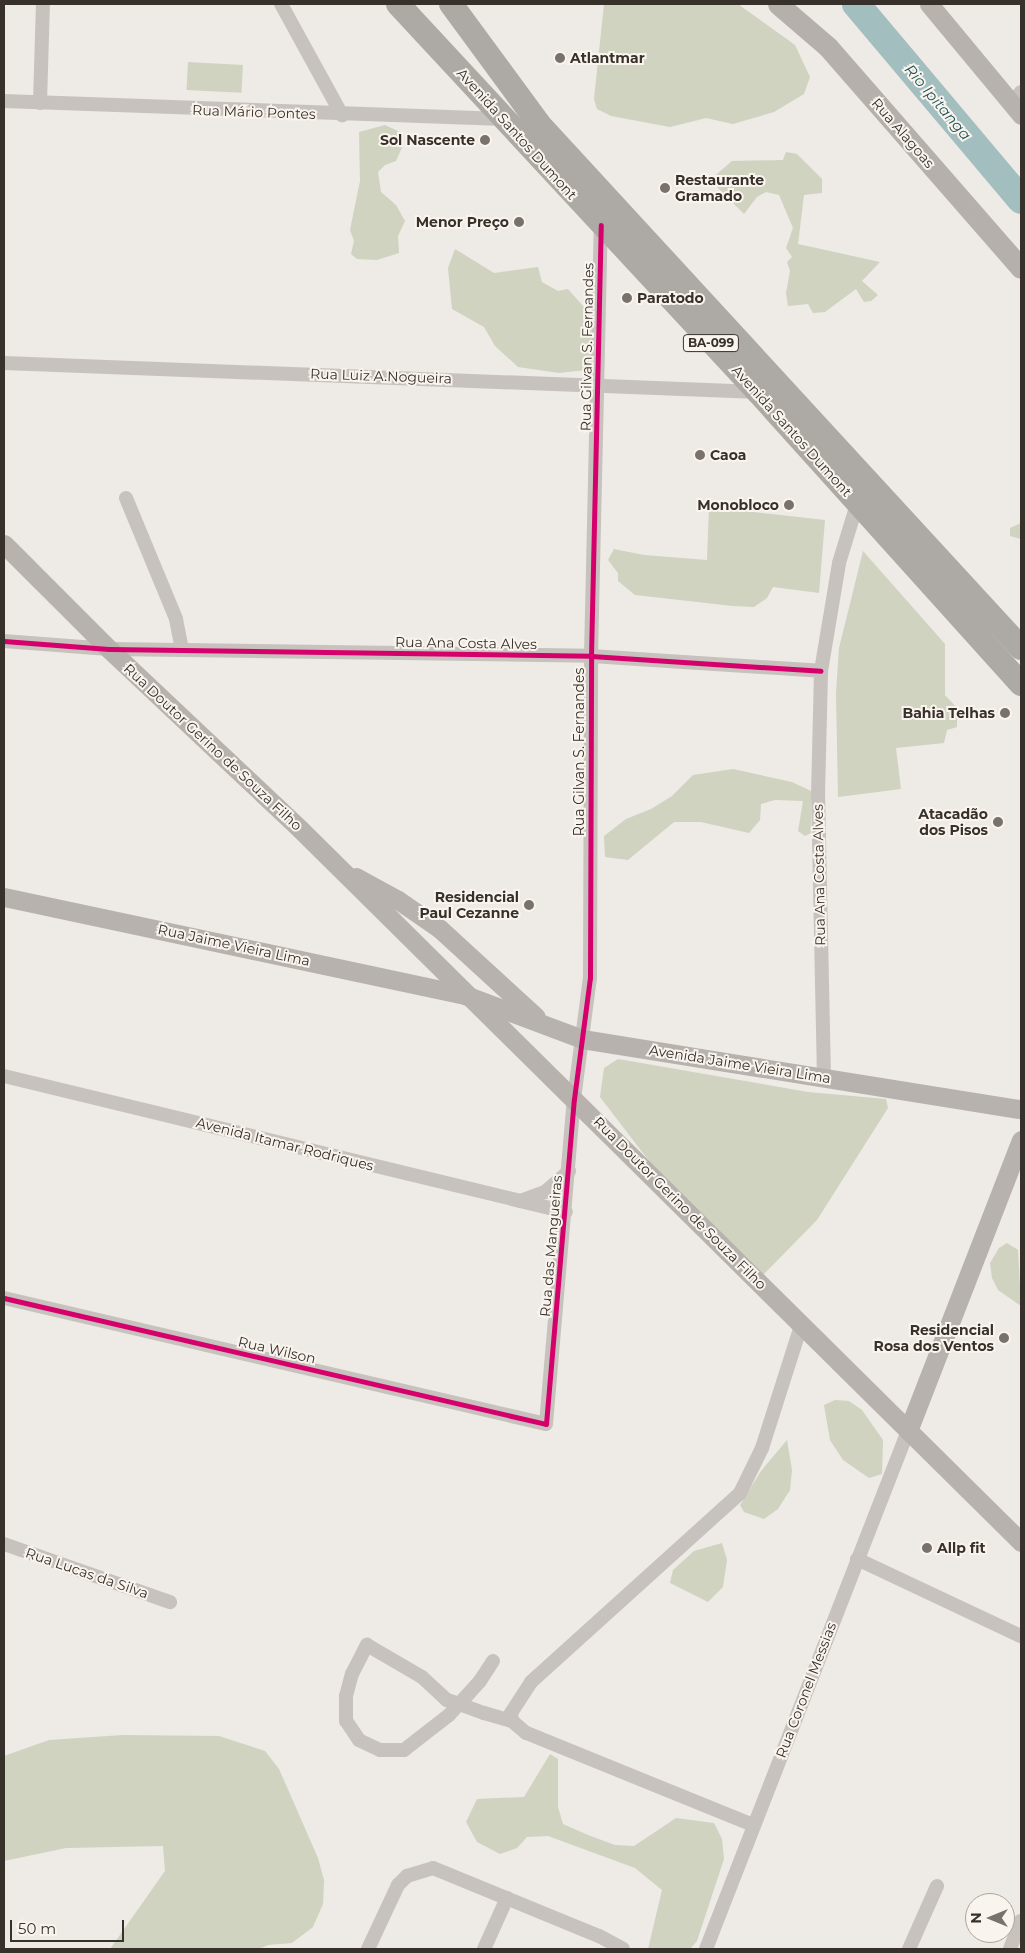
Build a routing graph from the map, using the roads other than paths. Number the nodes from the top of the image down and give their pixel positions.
1 (42, 4) edge
2 (281, 4) edge
3 (398, 4) edge
4 (451, 4) edge
5 (778, 4) edge
6 (929, 4) edge
7 (4, 102) edge
8 (40, 103) junction
9 (1018, 104) edge
10 (342, 115) junction
11 (504, 119) junction
12 (601, 225) junction
13 (1021, 268) edge
14 (4, 363) edge
15 (598, 384) junction
16 (758, 392) junction
17 (126, 498) dead end
18 (857, 504) junction
19 (4, 544) edge
20 (4, 641) edge
21 (1021, 648) edge
22 (109, 649) junction
23 (182, 649) junction
24 (591, 656) junction
25 (821, 672) junction
26 (1021, 684) edge
27 (337, 867) junction
28 (4, 897) edge
29 (465, 995) junction
30 (542, 1023) junction
31 (582, 1039) junction
32 (4, 1076) edge
33 (824, 1078) junction
34 (574, 1099) junction
35 (1015, 1107) edge
36 (1021, 1122) edge
37 (1021, 1140) edge
38 (1021, 1167) edge
39 (569, 1171) junction
40 (1002, 1192) junction
41 (520, 1201) junction
42 (566, 1212) junction
43 (4, 1298) edge
44 (802, 1323) junction
45 (546, 1424) joint
46 (908, 1431) junction
47 (1021, 1542) edge
48 (4, 1544) edge
49 (857, 1559) junction
50 (170, 1602) dead end
51 (1021, 1636) edge
52 (493, 1661) dead end
53 (459, 1704) junction
54 (512, 1721) junction
55 (753, 1825) junction
56 (937, 1886) dead end
57 (507, 1898) junction
58 (1021, 1920) edge
59 (368, 1949) edge
60 (484, 1949) edge
61 (623, 1949) edge
62 (706, 1949) edge
63 (909, 1949) edge
64 (1010, 1949) edge

1 - 8 street
2 - 10 street
3 - 11 highway, Avenida Santos Dumont / BA-099
4 - 21 highway, Avenida Santos Dumont / BA-099
5 - 13 main road, Rua Alagoas
6 - 9 main road
7 - 8 street, Rua Mário Pontes
8 - 10 street, Rua Mário Pontes
10 - 11 street, Rua Mário Pontes
11 - 12 highway, Avenida Santos Dumont / BA-099
12 - 15 street, Rua Gilvan S. Fernandes
12 - 16 highway, Avenida Santos Dumont / BA-099
14 - 15 street, Rua Luiz A.Nogueira
15 - 16 street, Rua Luiz A.Nogueira
15 - 24 street, Rua Gilvan S. Fernandes
16 - 18 highway, Avenida Santos Dumont / BA-099
17 - 23 street
18 - 25 street, Rua Ana Costa Alves
18 - 26 highway, Avenida Santos Dumont / BA-099
19 - 22 main road, Rua Doutor Gerino de Souza Filho
20 - 22 street, Rua Ana Costa Alves
22 - 23 street, Rua Ana Costa Alves
22 - 27 main road, Rua Doutor Gerino de Souza Filho
23 - 24 street, Rua Ana Costa Alves
24 - 25 street, Rua Ana Costa Alves
24 - 31 street, Rua Gilvan S. Fernandes
25 - 33 street, Rua Ana Costa Alves
27 - 29 main road, Rua Doutor Gerino de Souza Filho
27 - 30 main road, Rua Doutor Gerino de Souza Filho
28 - 29 main road, Rua Jaime Vieira Lima
29 - 30 main road, Avenida Jaime Vieira Lima
29 - 34 main road, Rua Doutor Gerino de Souza Filho
30 - 31 main road, Avenida Jaime Vieira Lima
31 - 33 main road, Avenida Jaime Vieira Lima
31 - 34 street, Rua Gilvan S. Fernandes
32 - 41 street, Avenida Itamar Rodriques
33 - 35 main road, Avenida Jaime Vieira Lima
34 - 39 street, Rua das Mangueiras
34 - 44 main road, Rua Doutor Gerino de Souza Filho
35 - 36 main road
37 - 40 main road
38 - 40 main road
39 - 41 street
39 - 42 street, Rua das Mangueiras
40 - 46 main road
41 - 42 street, Avenida Itamar Rodriques
42 - 45 street, Rua das Mangueiras
43 - 45 street, Rua Wilson
44 - 46 main road, Rua Doutor Gerino de Souza Filho
44 - 54 street
46 - 47 main road, Rua Doutor Gerino de Souza Filho
46 - 49 street, Rua Coronel Messias
48 - 50 street, Rua Lucas da Silva
49 - 51 street
49 - 55 street, Rua Coronel Messias
52 - 53 street
53 - 53 street
53 - 54 street
54 - 55 street
55 - 62 street, Rua Coronel Messias
56 - 63 street
57 - 59 street
57 - 60 street
57 - 61 street
58 - 64 street

